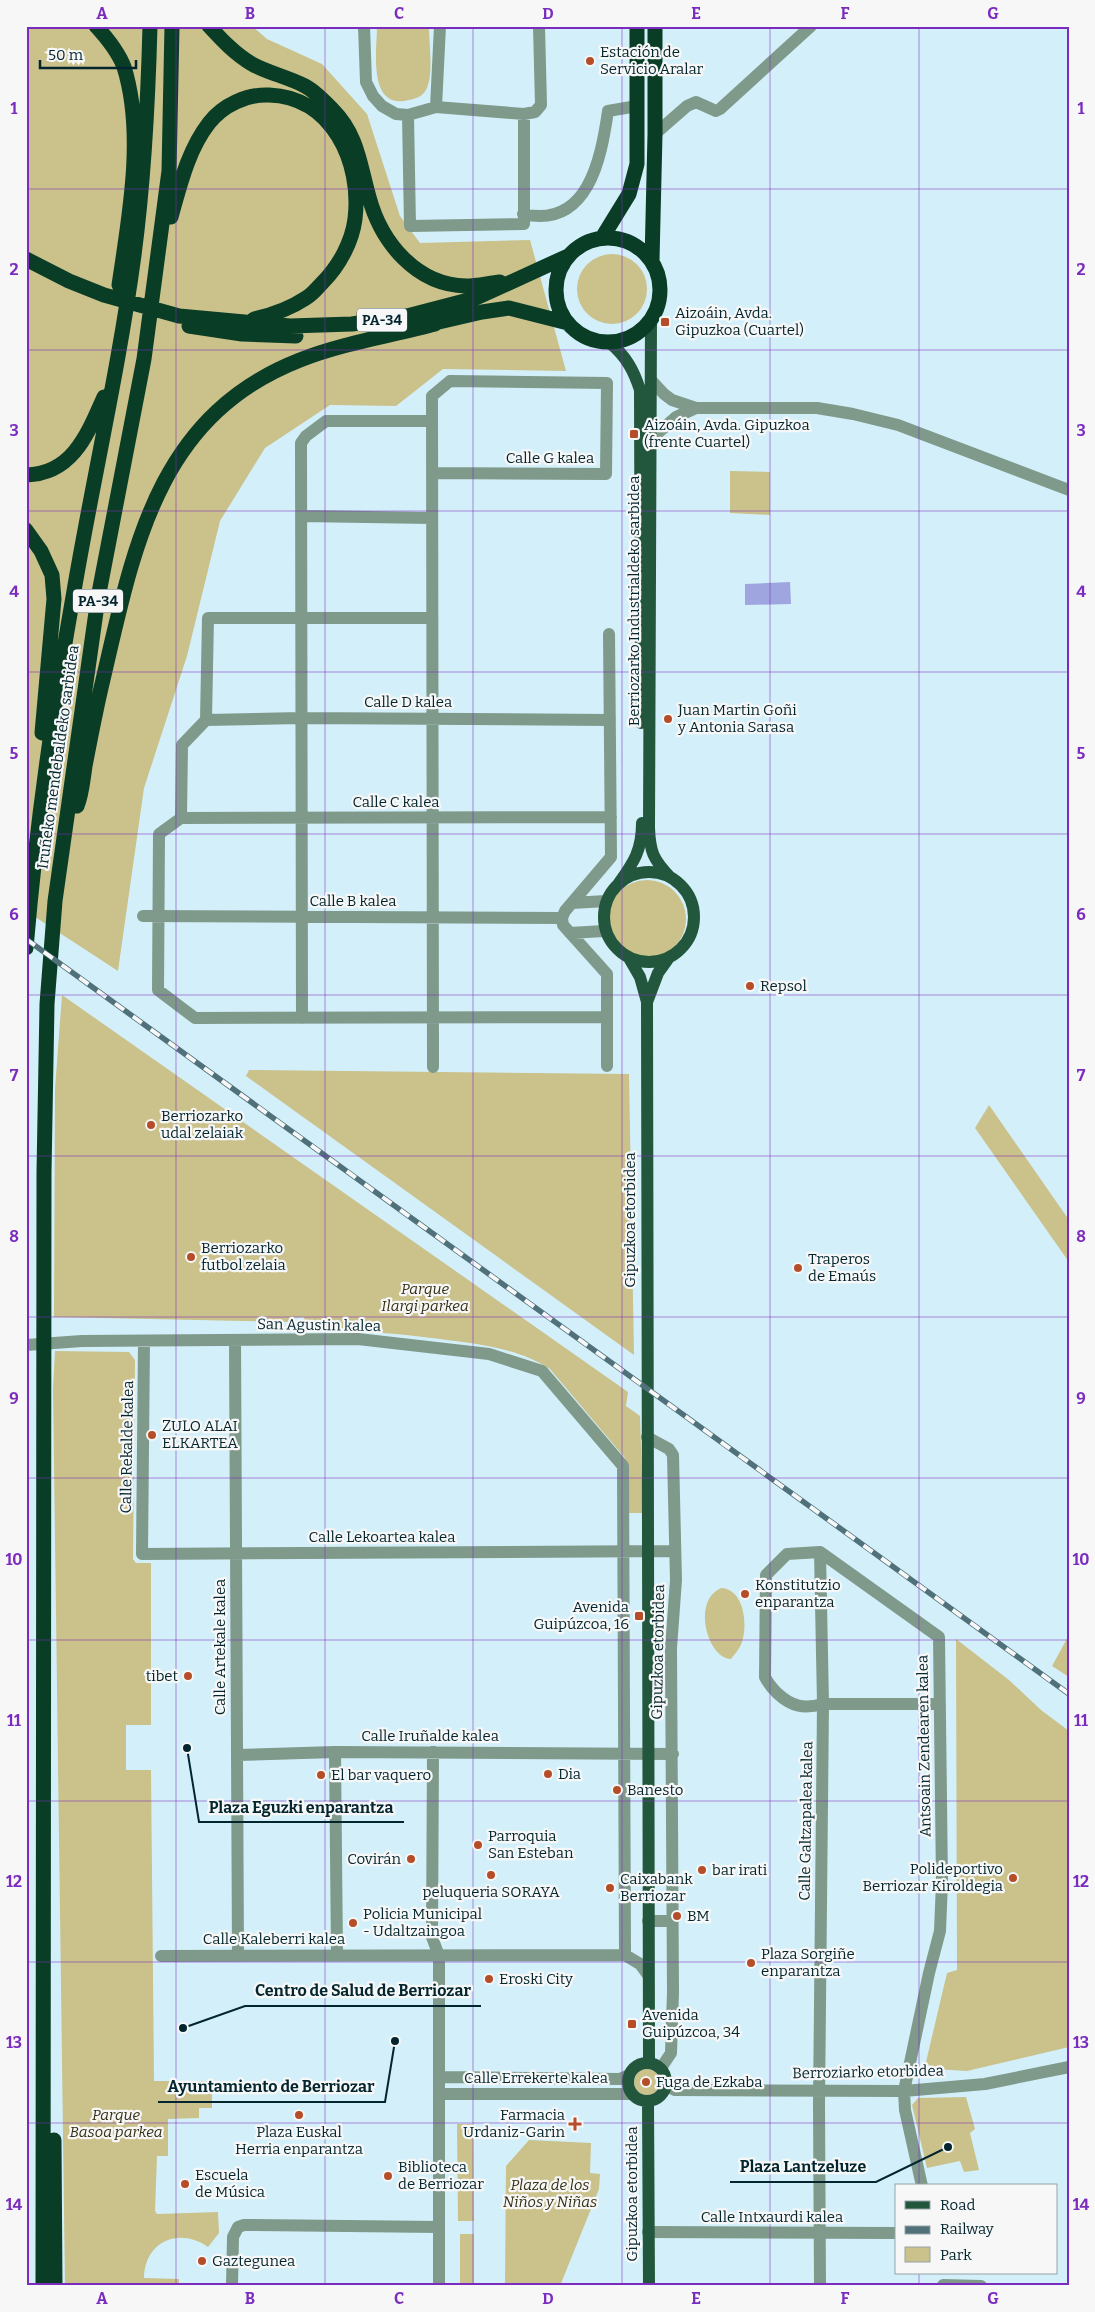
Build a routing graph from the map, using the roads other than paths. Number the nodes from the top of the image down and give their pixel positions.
1 (96, 26) edge
2 (150, 26) edge
3 (172, 26) edge
4 (209, 26) edge
5 (364, 26) edge
6 (440, 26) edge
7 (539, 26) edge
8 (637, 26) edge
9 (655, 26) edge
10 (811, 26) edge
11 (637, 106) junction
12 (436, 107) junction
13 (524, 114) junction
14 (408, 115) junction
15 (655, 134) junction
16 (524, 214) junction
17 (602, 238) junction
18 (26, 254) edge
19 (129, 254) junction
20 (568, 256) junction
21 (26, 259) edge
22 (652, 261) junction
23 (157, 262) junction
24 (26, 269) edge
25 (69, 280) junction
26 (517, 280) junction
27 (652, 319) junction
28 (242, 322) junction
29 (568, 323) junction
30 (435, 324) junction
31 (610, 343) junction
32 (115, 373) junction
33 (651, 380) junction
34 (696, 408) junction
35 (431, 421) junction
36 (651, 439) junction
37 (432, 473) junction
38 (26, 475) edge
39 (1069, 490) edge
40 (301, 516) junction
41 (432, 518) junction
42 (26, 530) edge
43 (301, 618) junction
44 (432, 618) junction
45 (609, 634) dead end
46 (300, 718) junction
47 (432, 718) junction
48 (206, 720) junction
49 (610, 720) junction
50 (42, 805) junction
51 (611, 817) junction
52 (181, 818) junction
53 (432, 818) junction
54 (302, 820) junction
55 (62, 845) junction
56 (670, 877) junction
57 (619, 883) junction
58 (606, 901) junction
59 (572, 903) junction
60 (143, 916) dead end
61 (158, 916) junction
62 (302, 917) junction
63 (432, 918) junction
64 (562, 918) junction
65 (604, 930) junction
66 (570, 933) junction
67 (26, 948) edge
68 (629, 958) junction
69 (668, 959) junction
70 (647, 1002) junction
71 (607, 1017) junction
72 (302, 1018) junction
73 (433, 1018) junction
74 (607, 1066) dead end
75 (433, 1067) dead end
76 (235, 1340) junction
77 (144, 1341) junction
78 (26, 1344) edge
79 (647, 1437) junction
80 (648, 1551) junction
81 (675, 1551) junction
82 (623, 1552) junction
83 (820, 1552) junction
84 (142, 1554) joint
85 (236, 1554) junction
86 (824, 1704) junction
87 (940, 1704) junction
88 (335, 1752) junction
89 (433, 1752) junction
90 (623, 1753) junction
91 (648, 1754) junction
92 (673, 1754) junction
93 (237, 1755) junction
94 (44, 1909) junction
95 (648, 1921) junction
96 (672, 1921) junction
97 (625, 1954) junction
98 (238, 1955) junction
99 (337, 1955) junction
100 (161, 1956) dead end
101 (439, 1956) junction
102 (648, 1975) junction
103 (655, 2066) junction
104 (1069, 2067) edge
105 (629, 2075) junction
106 (440, 2077) junction
107 (666, 2086) junction
108 (819, 2090) junction
109 (904, 2091) junction
110 (440, 2094) junction
111 (631, 2094) junction
112 (648, 2102) junction
113 (922, 2184) edge
114 (439, 2227) junction
115 (648, 2232) junction
116 (820, 2233) junction
117 (895, 2233) edge
118 (942, 2281) edge
119 (43, 2286) edge
120 (55, 2286) edge
121 (232, 2286) edge
122 (439, 2286) edge
123 (649, 2286) edge
124 (820, 2286) edge
125 (981, 2286) edge

1 - 19 highway
2 - 19 highway
3 - 23 highway
4 - 26 highway
5 - 14 street
6 - 12 street
7 - 13 street
8 - 11 highway
9 - 15 highway
10 - 15 street
11 - 16 street
11 - 17 highway
12 - 13 street
12 - 14 street
13 - 16 street
14 - 16 street
15 - 22 highway
17 - 20 highway, PA-34
17 - 22 highway, PA-34
18 - 25 highway
19 - 32 highway
20 - 26 highway, PA-34
20 - 29 highway
21 - 25 highway
22 - 27 highway
23 - 28 highway
23 - 55 highway, Iruñeko mendebaldeko sarbidea / PA-34
24 - 30 highway, PA-34
25 - 28 highway, PA-34
26 - 28 highway, PA-34
27 - 31 highway
27 - 33 main road, Berriozarko Industrialdeko sarbidea
29 - 30 highway, PA-34
29 - 31 highway, PA-34
30 - 55 highway
31 - 57 main road, Berriozarko Industrialdeko sarbidea
32 - 38 highway
32 - 50 highway, Iruñeko mendebaldeko sarbidea / PA-34
33 - 34 street
33 - 36 main road, Berriozarko Industrialdeko sarbidea
34 - 36 street
34 - 39 street
35 - 37 street
35 - 37 street, Calle G kalea
35 - 40 street
36 - 56 main road, Berriozarko Industrialdeko sarbidea
37 - 41 street
40 - 41 street
40 - 43 street
41 - 44 street
42 - 50 highway
43 - 44 street
43 - 46 street
43 - 48 street
44 - 47 street
45 - 49 street
46 - 47 street, Calle D kalea
46 - 48 street, Calle D kalea
46 - 54 street
47 - 49 street, Calle D kalea
47 - 53 street
48 - 52 street
49 - 51 street
50 - 67 highway, Iruñeko mendebaldeko sarbidea / PA-34
51 - 53 street, Calle C kalea
51 - 59 street
52 - 54 street, Calle C kalea
52 - 61 street
53 - 54 street, Calle C kalea
53 - 63 street
54 - 62 street
55 - 94 highway, Iruñeko mendebaldeko sarbidea / PA-34
56 - 57 main road
56 - 69 main road
57 - 58 main road
58 - 59 street
58 - 65 main road
59 - 64 street
60 - 61 street, Calle B kalea
61 - 62 street, Calle B kalea
61 - 72 street
62 - 63 street, Calle B kalea
62 - 72 street
63 - 64 street, Calle B kalea
63 - 73 street
64 - 66 street
65 - 66 street
65 - 68 main road
66 - 71 street
68 - 69 main road
68 - 70 main road, Gipuzkoa etorbidea
69 - 70 main road, Gipuzkoa etorbidea
70 - 79 main road, Gipuzkoa etorbidea
71 - 73 street
71 - 74 street
72 - 73 street
73 - 75 street
76 - 77 street, San Agustin kalea
76 - 82 street, San Agustin kalea
76 - 85 street, Calle Artekale kalea
77 - 78 street, San Agustin kalea
77 - 84 street, Calle Rekalde kalea
79 - 80 main road, Gipuzkoa etorbidea
79 - 81 street, Gipuzkoa etorbidea
80 - 81 street
80 - 82 street
80 - 91 main road, Gipuzkoa etorbidea
81 - 92 street, Gipuzkoa etorbidea
82 - 85 street, Calle Lekoartea kalea
82 - 90 street
83 - 86 street, Calle Galtzapalea kalea
83 - 86 street
83 - 87 street, Antsoain Zendearen kalea
84 - 85 street, Calle Lekoartea kalea
85 - 93 street, Calle Artekale kalea
86 - 87 street
86 - 108 street, Calle Galtzapalea kalea
87 - 109 street, Antsoain Zendearen kalea
88 - 89 street, Calle Iruñalde kalea
88 - 93 street, Calle Iruñalde kalea
88 - 99 street
89 - 90 street, Calle Iruñalde kalea
89 - 101 street
90 - 91 street
90 - 97 street
91 - 92 street
91 - 95 main road, Gipuzkoa etorbidea
92 - 96 street, Gipuzkoa etorbidea
93 - 98 street, Calle Artekale kalea
94 - 119 highway, Iruñeko mendebaldeko sarbidea / PA-34
94 - 120 highway
95 - 96 street
95 - 102 main road, Gipuzkoa etorbidea
96 - 103 street, Gipuzkoa etorbidea
97 - 101 street, Calle Kaleberri kalea
97 - 102 street
98 - 99 street, Calle Kaleberri kalea
98 - 100 street, Calle Kaleberri kalea
99 - 101 street, Calle Kaleberri kalea
101 - 106 street
102 - 103 main road, Gipuzkoa etorbidea
103 - 105 main road
103 - 107 main road, Gipuzkoa etorbidea
104 - 109 street, Berroziarko etorbidea
105 - 106 street, Calle Errekerte kalea
105 - 111 main road
106 - 110 street
107 - 108 street, Berroziarko etorbidea
107 - 112 main road
108 - 109 street, Berroziarko etorbidea
108 - 116 street, Calle Galtzapalea kalea
109 - 113 street, Antsoain Zendearen kalea
110 - 111 street, Calle Errekerte kalea
110 - 114 street
111 - 112 main road
112 - 115 main road, Gipuzkoa etorbidea
114 - 121 street
114 - 122 street
115 - 116 street, Calle Intxaurdi kalea
115 - 123 main road, Gipuzkoa etorbidea
116 - 117 street, Calle Intxaurdi kalea
116 - 124 street, Calle Galtzapalea kalea
118 - 125 street

